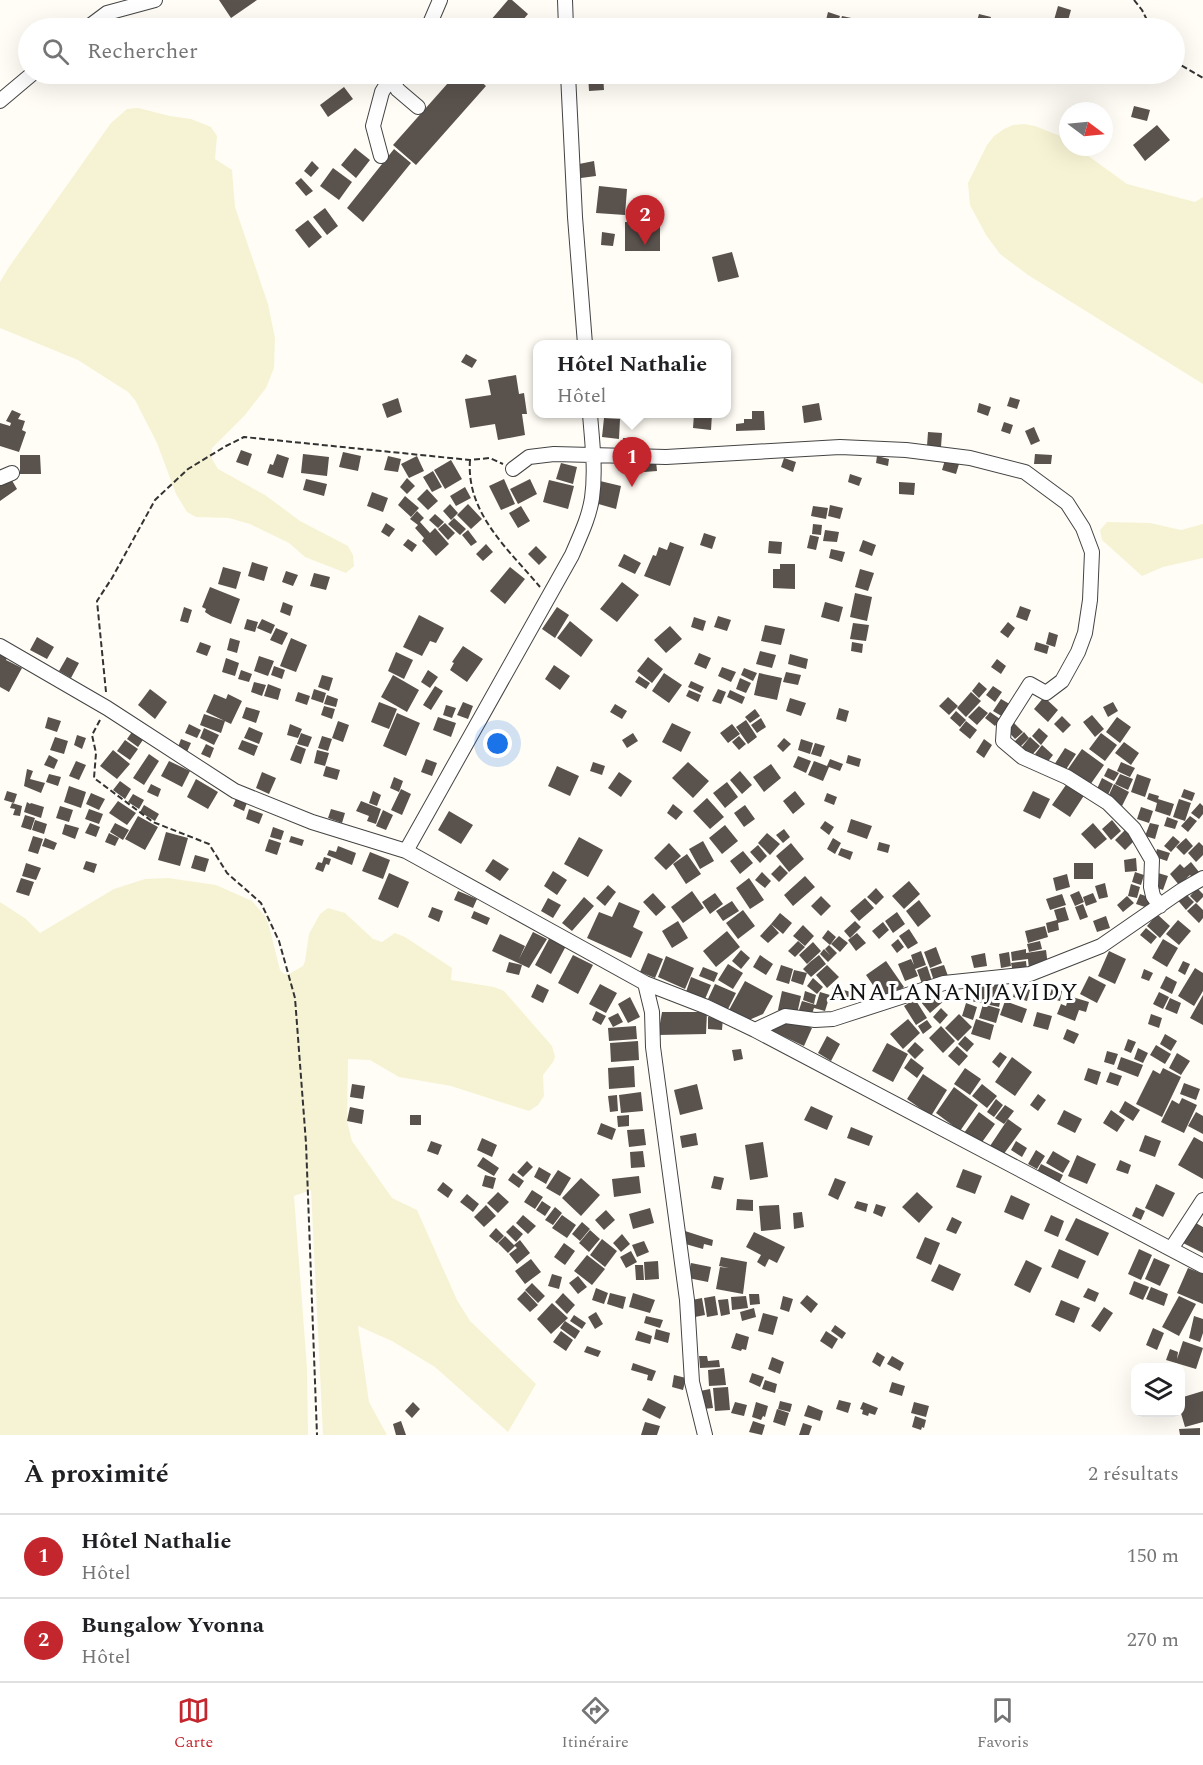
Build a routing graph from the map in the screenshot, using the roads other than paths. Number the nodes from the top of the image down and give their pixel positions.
1 (155, 0) edge
2 (440, 0) edge
3 (565, 0) edge
4 (100, 18) edge
5 (433, 18) edge
6 (566, 18) edge
7 (20, 84) edge
8 (387, 84) edge
9 (395, 84) edge
10 (568, 84) edge
11 (0, 100) edge
12 (418, 107) dead end
13 (381, 156) dead end
14 (585, 340) edge
15 (590, 418) edge
16 (594, 454) junction
17 (513, 469) road end
18 (0, 646) edge
19 (406, 851) junction
20 (1203, 878) edge
21 (1160, 906) junction
22 (645, 983) junction
23 (755, 1030) junction
24 (1203, 1200) edge
25 (1171, 1249) junction
26 (1203, 1266) edge
27 (705, 1435) edge

1 - 4 street
2 - 5 street
3 - 6 street
7 - 11 street
8 - 13 street
9 - 12 street
10 - 14 street
15 - 16 street
16 - 17 street
16 - 19 street
16 - 21 street
18 - 19 street
19 - 22 street
20 - 21 street
21 - 23 street
22 - 23 street
22 - 27 street
23 - 25 street
24 - 25 street
25 - 26 street

